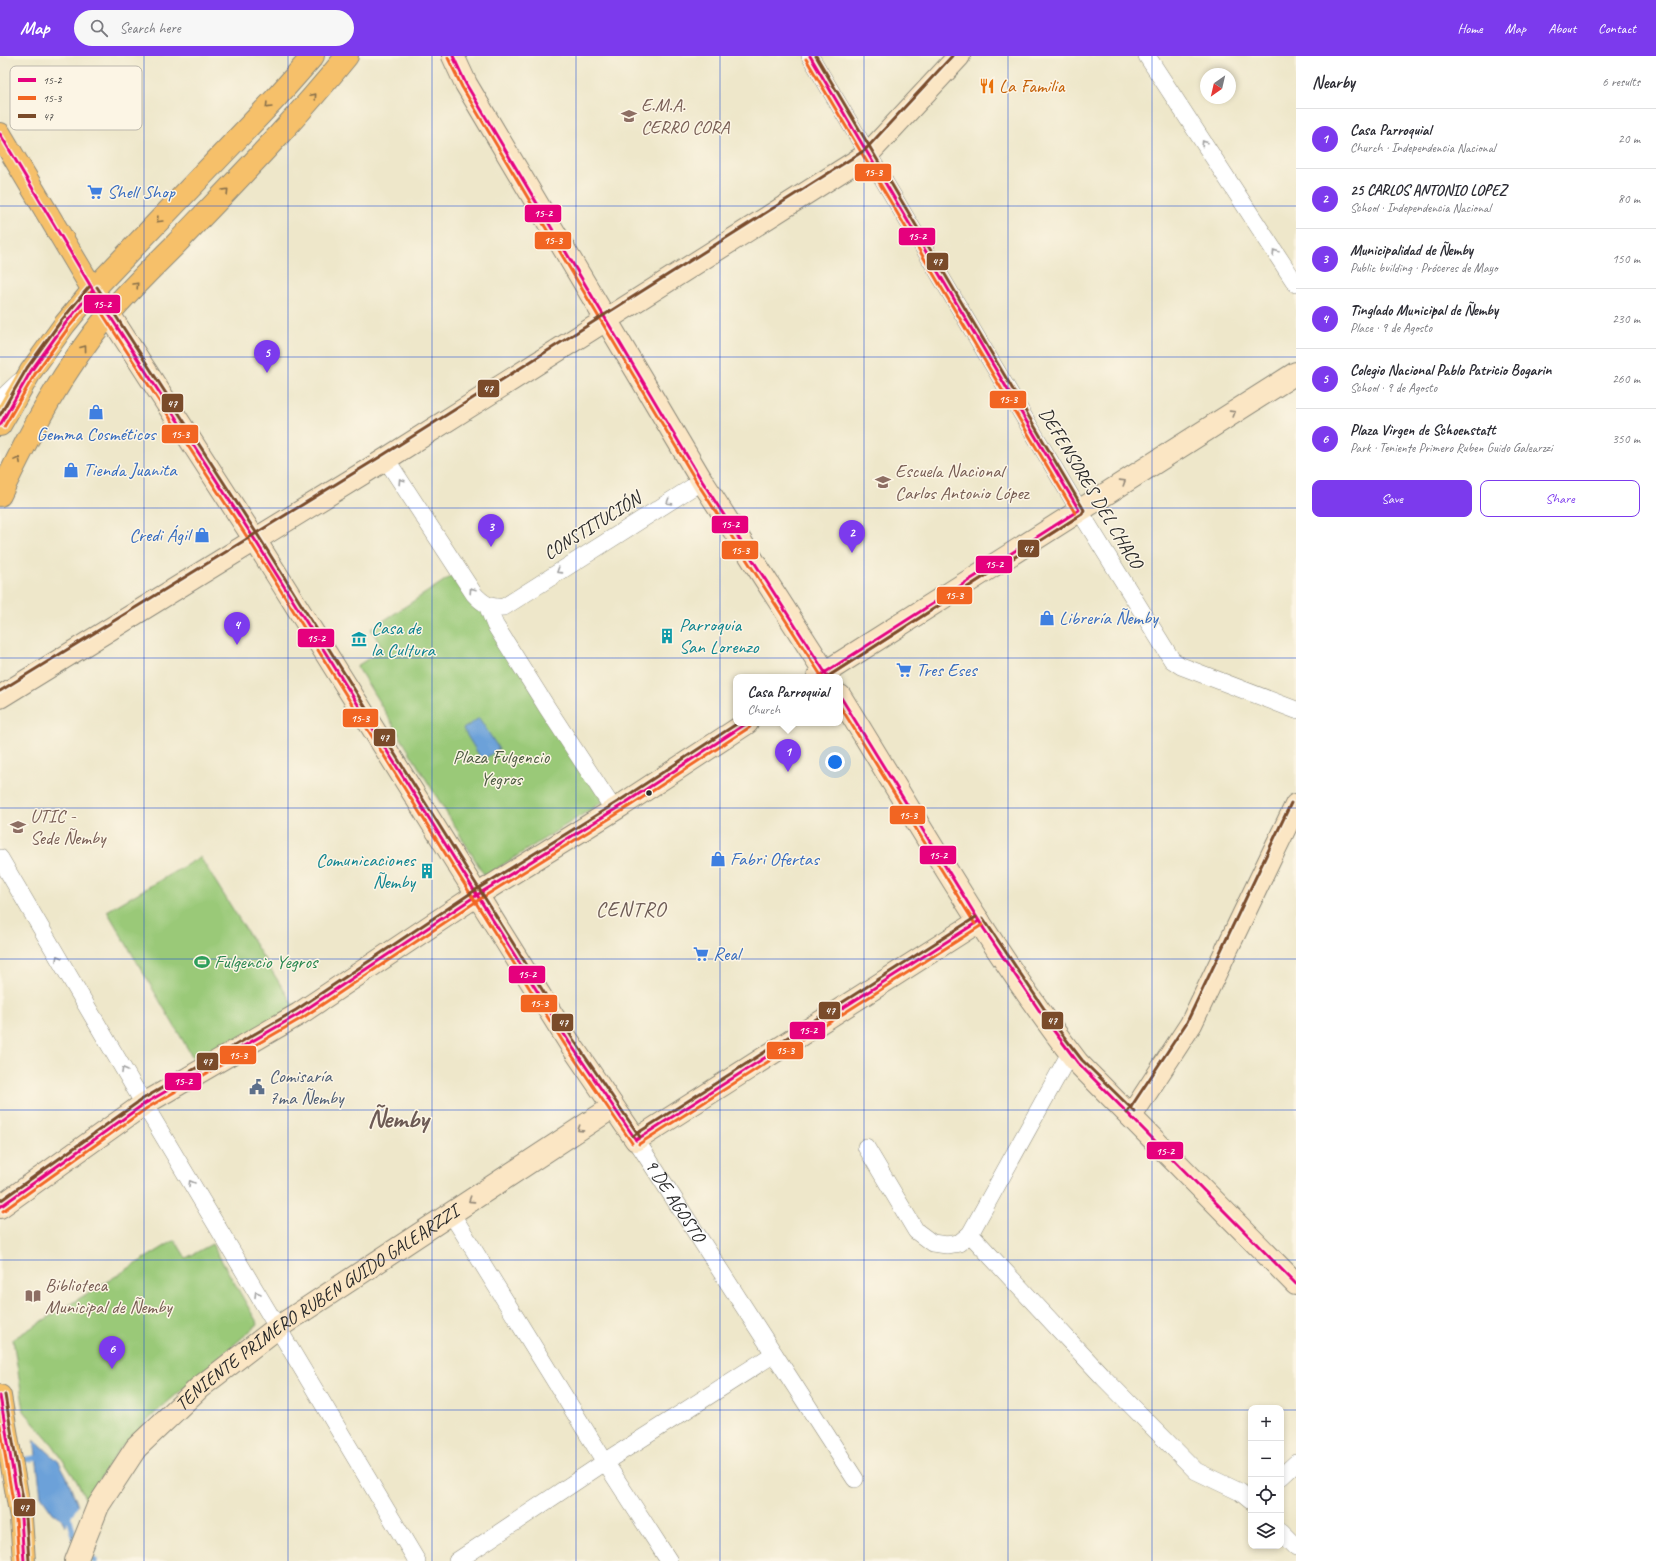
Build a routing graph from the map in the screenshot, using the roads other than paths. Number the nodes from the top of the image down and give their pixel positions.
1 (313, 56) edge
2 (347, 56) edge
3 (453, 56) edge
4 (810, 56) edge
5 (959, 56) edge
6 (1147, 56) edge
7 (0, 134) edge
8 (868, 154) junction
9 (1296, 284) edge
10 (93, 290) junction
11 (109, 314) junction
12 (606, 319) junction
13 (31, 371) junction
14 (1296, 373) edge
15 (0, 400) edge
16 (0, 425) edge
17 (386, 459) junction
18 (702, 481) junction
19 (0, 495) edge
20 (1079, 510) junction
21 (255, 540) junction
22 (486, 605) junction
23 (823, 674) edge
24 (826, 674) edge
25 (0, 697) edge
26 (843, 701) edge
27 (1296, 710) edge
28 (742, 726) edge
29 (1296, 805) edge
30 (614, 810) junction
31 (0, 858) edge
32 (477, 895) junction
33 (979, 921) junction
34 (1070, 1053) junction
35 (144, 1104) junction
36 (612, 1107) junction
37 (1131, 1116) junction
38 (636, 1140) junction
39 (866, 1146) dead end
40 (0, 1207) edge
41 (450, 1213) junction
42 (970, 1234) junction
43 (1295, 1279) edge
44 (277, 1328) junction
45 (774, 1354) junction
46 (1, 1405) edge
47 (606, 1462) junction
48 (1296, 1463) edge
49 (1284, 1474) edge
50 (855, 1479) dead end
51 (1248, 1499) edge
52 (1284, 1535) edge
53 (1296, 1547) edge
54 (24, 1561) edge
55 (76, 1561) edge
56 (417, 1561) edge
57 (457, 1561) edge
58 (669, 1561) edge

1 -> 10 main road
11 -> 2 main road
3 - 12 street
4 - 8 street, DEFENSORES DEL CHACO
5 - 8 street
9 -> 6 street
7 - 10 main road
8 - 12 street
8 - 20 street, DEFENSORES DEL CHACO
10 - 11 main road
10 - 13 main road
19 -> 11 main road
11 - 21 street, 9 DE AGOSTO
12 - 17 street
12 - 18 street
13 - 15 street
13 - 16 main road
20 -> 14 street
17 - 21 street
22 -> 17 street
18 -> 22 street, CONSTITUCIÓN
18 - 23 street
20 - 24 street
20 - 27 street, DEFENSORES DEL CHACO
21 - 25 street
21 - 32 street, 9 DE AGOSTO
22 - 30 street
26 - 33 street
28 - 30 street
29 - 37 street
30 - 32 street
35 -> 31 street
32 - 35 street
32 - 36 street, 9 DE AGOSTO
33 - 34 street
33 - 38 street
34 - 37 street
34 - 42 street
35 - 40 street
44 -> 35 street
36 - 38 street, 9 DE AGOSTO
36 -> 41 street, TENIENTE PRIMERO RUBEN GUIDO GALEARZZI
37 - 43 street
38 - 45 street, 9 DE AGOSTO
39 - 42 street
41 - 44 street, TENIENTE PRIMERO RUBEN GUIDO GALEARZZI
41 - 47 street
42 - 51 street
44 - 55 street, TENIENTE PRIMERO RUBEN GUIDO GALEARZZI
44 - 56 street
45 - 47 street
45 - 50 street, 9 DE AGOSTO
46 - 54 main road
47 - 57 street
47 - 58 street
48 - 49 street
52 - 53 street

